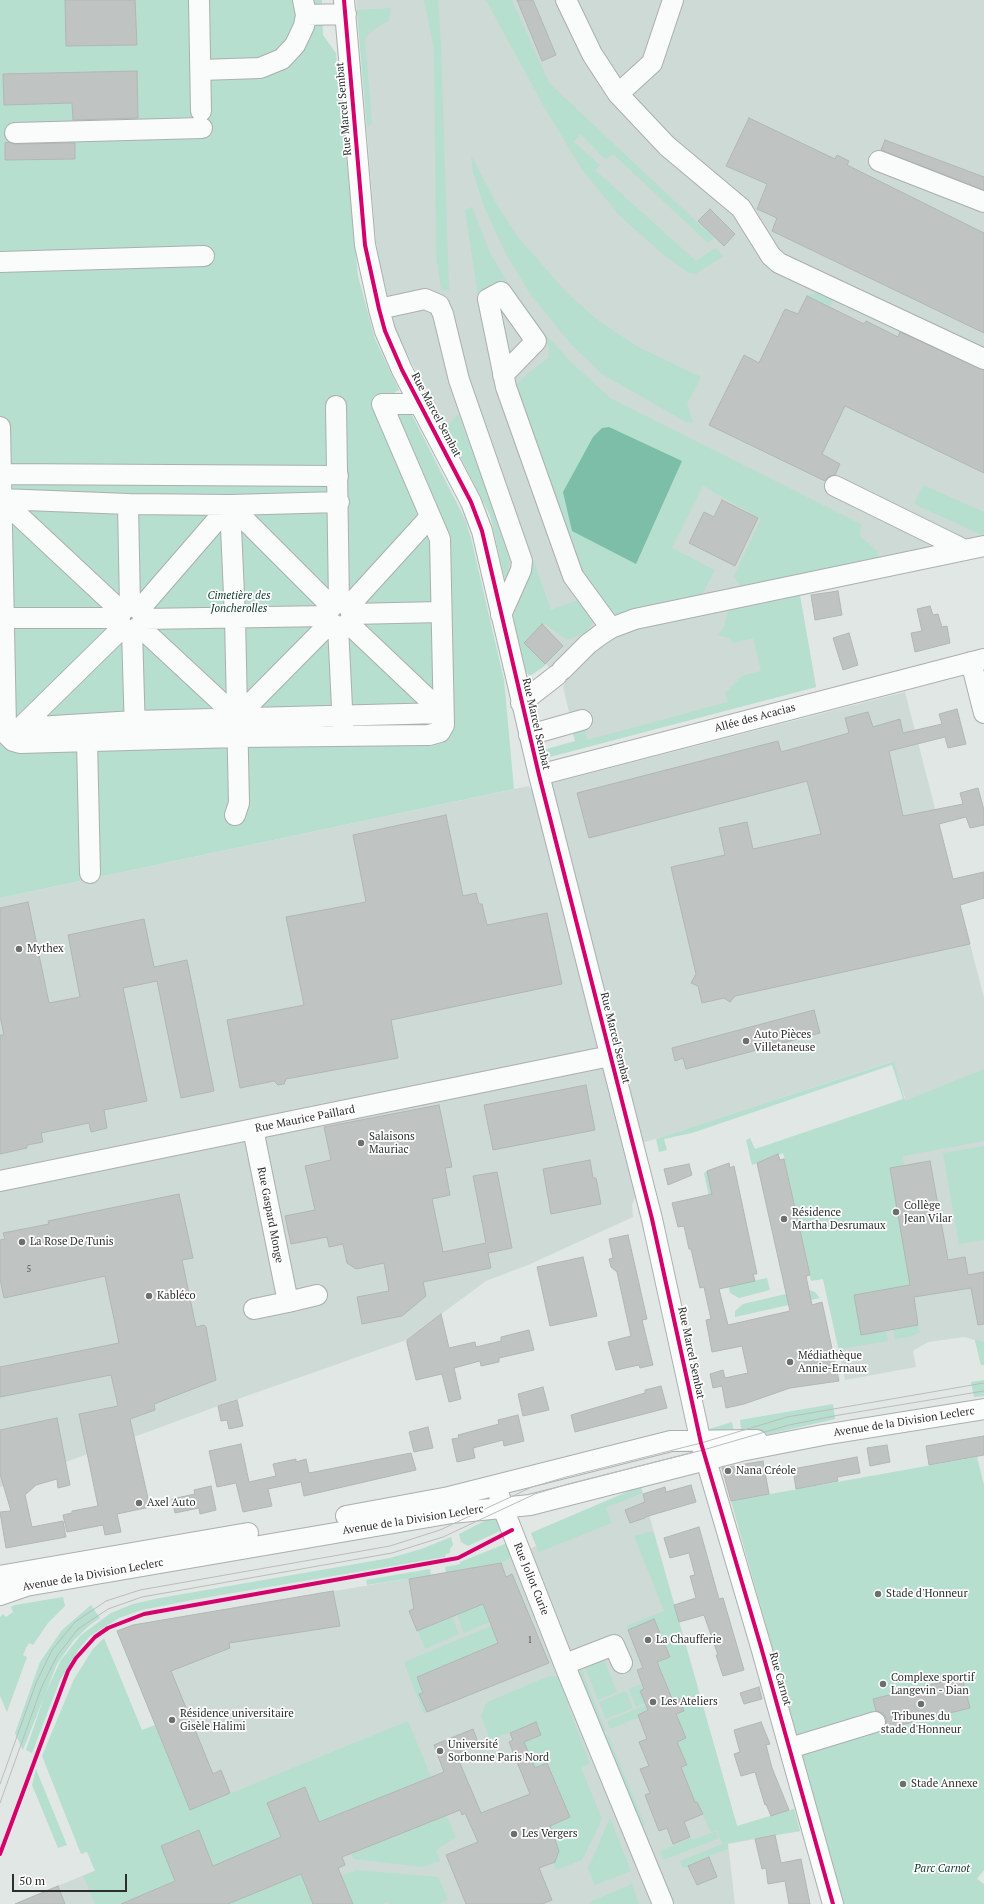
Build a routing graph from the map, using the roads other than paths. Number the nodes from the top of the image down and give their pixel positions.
1 (199, 0) edge
2 (566, 0) edge
3 (673, 0) edge
4 (305, 7) edge
5 (345, 7) edge
6 (201, 70) junction
7 (618, 94) junction
8 (15, 132) dead end
9 (879, 161) dead end
10 (984, 202) edge
11 (204, 256) dead end
12 (0, 262) edge
13 (379, 309) junction
14 (984, 359) edge
15 (503, 375) dead end
16 (419, 404) junction
17 (336, 406) dead end
18 (0, 428) edge
19 (1, 474) edge
20 (338, 476) junction
21 (835, 486) dead end
22 (1, 500) junction
23 (339, 502) junction
24 (128, 504) junction
25 (230, 505) junction
26 (430, 517) junction
27 (984, 546) edge
28 (965, 550) junction
29 (441, 612) junction
30 (340, 615) junction
31 (501, 615) junction
32 (235, 617) junction
33 (3, 618) junction
34 (131, 619) junction
35 (611, 628) junction
36 (978, 661) edge
37 (521, 703) junction
38 (444, 713) junction
39 (984, 713) edge
40 (343, 714) junction
41 (582, 720) dead end
42 (238, 727) junction
43 (135, 730) junction
44 (15, 733) junction
45 (529, 735) junction
46 (343, 736) junction
47 (87, 740) junction
48 (539, 775) junction
49 (235, 815) dead end
50 (90, 873) dead end
51 (610, 1056) junction
52 (252, 1129) junction
53 (0, 1181) edge
54 (317, 1295) dead end
55 (288, 1302) junction
56 (254, 1309) dead end
57 (984, 1409) edge
58 (823, 1435) junction
59 (700, 1439) junction
60 (706, 1461) junction
61 (497, 1485) junction
62 (503, 1507) junction
63 (0, 1576) edge
64 (0, 1595) edge
65 (622, 1663) dead end
66 (566, 1668) junction
67 (875, 1722) dead end
68 (790, 1748) junction
69 (663, 1904) edge
70 (833, 1904) edge

1 - 6 street
2 - 7 street
3 - 7 street
4 - 5 street
4 - 6 street
5 - 13 street, Rue Marcel Sembat
6 - 8 street
7 - 14 street
9 - 10 street
11 - 12 street
13 - 16 street, Rue Marcel Sembat
13 - 31 street
15 - 35 street
16 - 26 street
16 - 31 street, Rue Marcel Sembat
17 - 20 street
18 - 19 street
19 - 20 street
19 - 22 street
20 - 23 street
21 - 28 street
22 - 24 street
22 - 33 street
22 - 34 street
23 - 25 street
23 - 30 street
24 - 25 street
24 - 34 street
25 - 30 street
25 - 32 street
25 - 34 street
26 - 29 street
26 - 30 street
27 - 28 street
28 - 35 street
29 - 30 street
29 - 38 street
30 - 32 street
30 - 38 street
30 - 40 street
30 - 42 street
31 - 37 street, Rue Marcel Sembat
32 - 34 street
32 - 42 street
33 - 34 street
33 - 44 street
34 - 42 street
34 - 43 street
34 - 44 street
35 - 37 street
36 - 39 street
36 - 48 street, Allée des Acacias
37 - 45 street, Rue Marcel Sembat
38 - 40 street
38 - 46 street
40 - 42 street
40 - 46 street
41 - 45 street
42 - 43 street
42 - 46 street
42 - 49 street
43 - 44 street
43 - 47 street
44 - 47 street
45 - 48 street, Rue Marcel Sembat
47 - 50 street
48 - 51 street, Rue Marcel Sembat
51 - 52 street, Rue Maurice Paillard
51 - 59 street, Rue Marcel Sembat
52 - 53 street, Rue Maurice Paillard
52 - 55 street, Rue Gaspard Monge
54 - 55 street
55 - 56 street
57 - 58 street, Avenue de la Division Leclerc
58 - 59 street, Avenue de la Division Leclerc
58 - 60 street, Avenue de la Division Leclerc
59 - 60 street, Rue Marcel Sembat
59 - 61 street, Avenue de la Division Leclerc
60 - 62 street, Avenue de la Division Leclerc
60 - 68 street, Rue Carnot
61 - 62 street, Rue Joliot Curie
61 - 63 street, Avenue de la Division Leclerc
62 - 64 street, Avenue de la Division Leclerc
62 - 66 street, Rue Joliot Curie
65 - 66 street
66 - 69 street, Rue Joliot Curie
67 - 68 street
68 - 70 street, Rue Carnot

